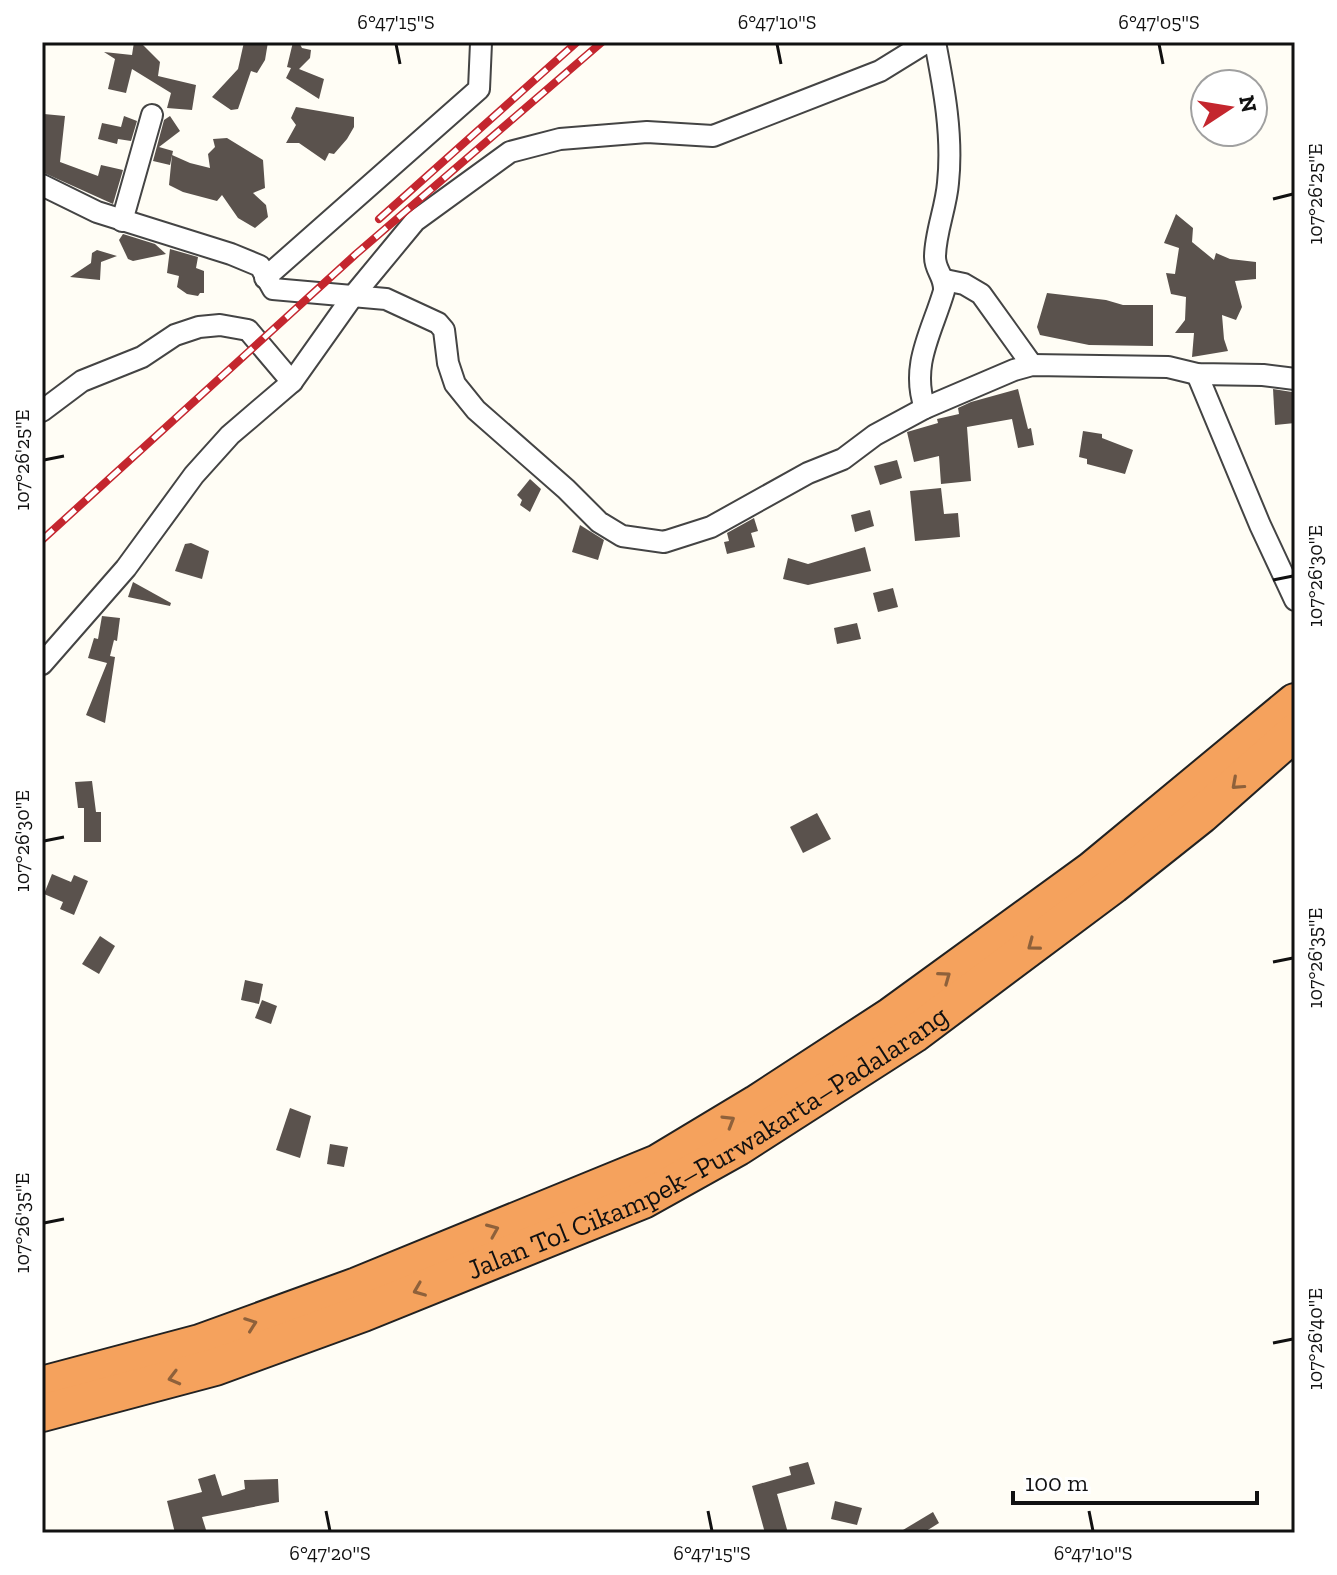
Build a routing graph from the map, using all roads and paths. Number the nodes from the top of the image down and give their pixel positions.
1 (927, 42) edge
2 (935, 42) edge
3 (481, 43) edge
4 (152, 115) dead end
5 (42, 185) edge
6 (122, 221) junction
7 (265, 278) junction
8 (945, 280) junction
9 (353, 296) junction
10 (1032, 365) junction
11 (1197, 374) junction
12 (1295, 379) edge
13 (292, 382) junction
14 (925, 408) junction
15 (42, 411) edge
16 (1295, 600) edge
17 (42, 664) edge
18 (1295, 702) edge
19 (1295, 732) edge
20 (42, 1385) edge
21 (42, 1413) edge

1 - 9 street
2 - 8 street
3 - 7 street
4 - 6 street
5 - 6 street
6 - 7 street
7 - 9 street
8 - 10 street
8 - 14 street
9 - 13 street
9 - 14 street
10 - 11 street
10 - 14 street
11 - 12 street
11 - 16 street
13 - 15 street
13 - 17 street
20 -> 18 highway, Jalan Tol Cikampek–Purwakarta–Padalarang
19 -> 21 highway, Jalan Tol Cikampek–Purwakarta–Padalarang

